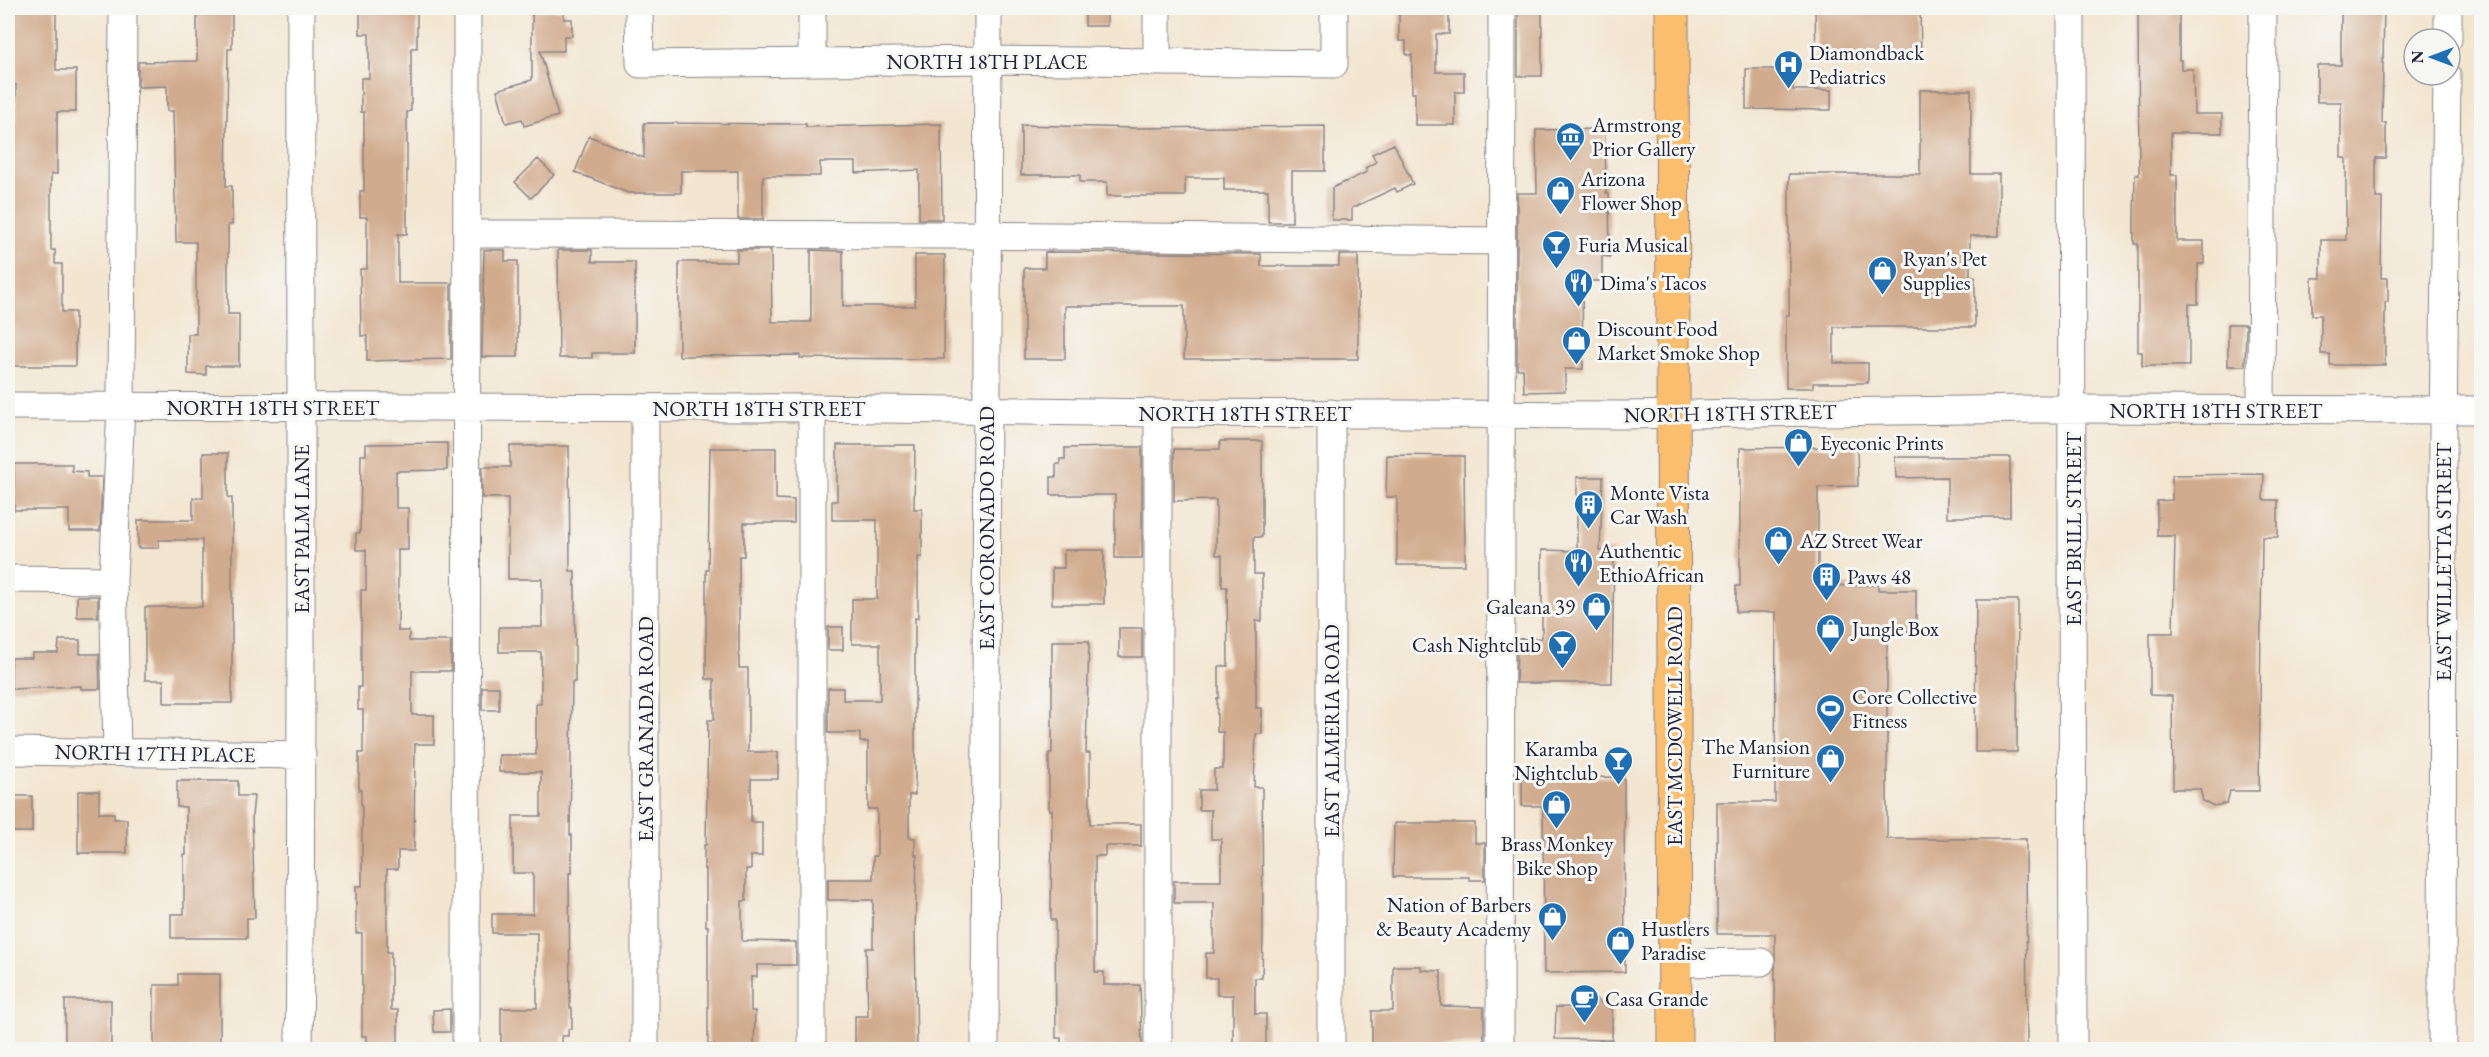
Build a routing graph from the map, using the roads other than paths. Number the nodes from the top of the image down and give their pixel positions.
1 (123, 8) edge
2 (301, 8) edge
3 (467, 8) edge
4 (639, 8) edge
5 (812, 8) edge
6 (988, 8) edge
7 (1157, 8) edge
8 (1334, 8) edge
9 (1502, 8) edge
10 (1672, 8) edge
11 (2071, 8) edge
12 (2263, 8) edge
13 (2448, 8) edge
14 (2448, 27) edge
15 (988, 60) junction
16 (812, 62) junction
17 (1157, 62) junction
18 (2447, 87) edge
19 (468, 234) junction
20 (988, 236) junction
21 (1501, 241) junction
22 (8, 406) edge
23 (121, 407) junction
24 (300, 407) junction
25 (466, 407) junction
26 (645, 408) junction
27 (812, 408) junction
28 (986, 410) junction
29 (2073, 410) junction
30 (2261, 410) junction
31 (2444, 410) junction
32 (2481, 410) edge
33 (1158, 413) junction
34 (1331, 413) junction
35 (1674, 413) junction
36 (1503, 414) junction
37 (8, 579) edge
38 (113, 580) junction
39 (8, 751) edge
40 (117, 752) junction
41 (302, 755) junction
42 (1761, 962) dead end
43 (1675, 963) junction
44 (299, 1050) edge
45 (466, 1050) edge
46 (645, 1050) edge
47 (812, 1050) edge
48 (985, 1050) edge
49 (1158, 1050) edge
50 (1331, 1050) edge
51 (1500, 1050) edge
52 (1675, 1050) edge
53 (2073, 1050) edge
54 (2442, 1050) edge

1 - 23 street
2 - 24 street, EAST PALM LANE
3 - 19 street
4 - 16 street, NORTH 18TH PLACE
5 - 16 street
6 - 15 street, EAST CORONADO ROAD
7 - 17 street
8 - 17 street, NORTH 18TH PLACE
9 - 21 street
10 - 35 main road, EAST MCDOWELL ROAD
11 - 29 street, EAST BRILL STREET
12 - 30 street
13 - 14 street
15 - 16 street, NORTH 18TH PLACE
15 - 17 street, NORTH 18TH PLACE
15 - 20 street, EAST CORONADO ROAD
18 - 31 street, EAST WILLETTA STREET
19 - 20 street
19 - 25 street
20 - 21 street
20 - 28 street, EAST CORONADO ROAD
21 - 36 street
22 - 23 street, NORTH 18TH STREET
23 - 24 street, NORTH 18TH STREET
23 - 38 street
24 - 25 street, NORTH 18TH STREET
24 - 41 street, EAST PALM LANE
25 - 26 street, NORTH 18TH STREET
25 - 45 street
26 - 27 street, NORTH 18TH STREET
26 - 46 street, EAST GRANADA ROAD
27 - 28 street, NORTH 18TH STREET
27 - 47 street
28 - 33 street, NORTH 18TH STREET
28 - 48 street, EAST CORONADO ROAD
29 - 30 street, NORTH 18TH STREET
29 - 35 street, NORTH 18TH STREET
29 - 53 street, EAST BRILL STREET
30 - 31 street, NORTH 18TH STREET
31 - 32 street, NORTH 18TH STREET
31 - 54 street, EAST WILLETTA STREET
33 - 34 street, NORTH 18TH STREET
33 - 49 street
34 - 36 street, NORTH 18TH STREET
34 - 50 street, EAST ALMERIA ROAD
35 - 36 street, NORTH 18TH STREET
35 - 43 main road, EAST MCDOWELL ROAD
36 - 51 street
37 - 38 street
38 - 40 street
39 - 40 street, NORTH 17TH PLACE
40 - 41 street, NORTH 17TH PLACE
41 - 44 street, EAST PALM LANE
42 - 43 street
43 - 52 main road, EAST MCDOWELL ROAD

